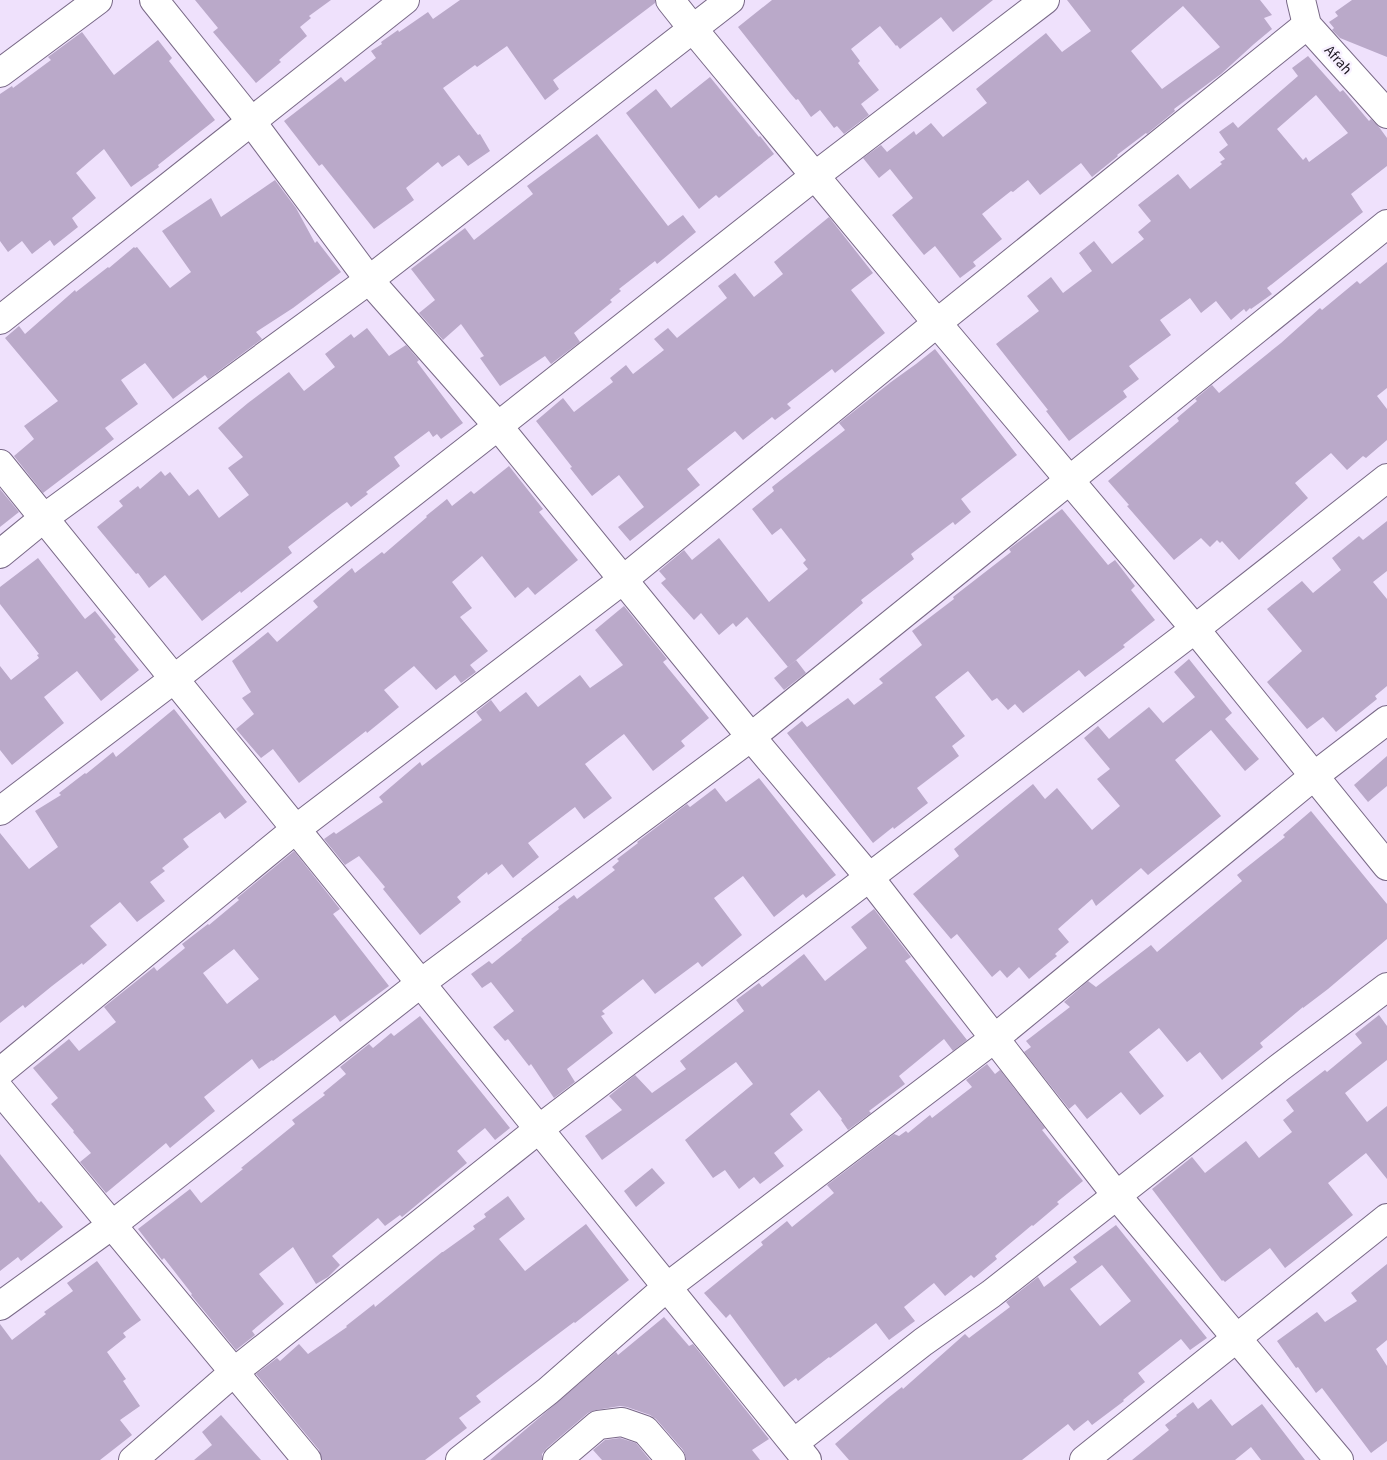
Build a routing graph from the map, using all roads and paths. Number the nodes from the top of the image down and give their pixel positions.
1 (98, 0) edge
2 (154, 0) edge
3 (405, 0) edge
4 (670, 0) edge
5 (730, 0) edge
6 (1045, 0) edge
7 (1304, 13) edge
8 (693, 29) junction
9 (0, 73) edge
10 (1387, 114) edge
11 (251, 121) junction
12 (816, 176) junction
13 (1387, 224) edge
14 (369, 280) junction
15 (0, 320) edge
16 (937, 323) junction
17 (498, 426) junction
18 (0, 464) edge
19 (1387, 478) edge
20 (1070, 480) junction
21 (44, 518) junction
22 (0, 554) edge
23 (624, 580) junction
24 (1195, 629) junction
25 (174, 679) junction
26 (1387, 720) edge
27 (751, 737) junction
28 (1314, 776) junction
29 (0, 811) edge
30 (296, 829) junction
31 (1387, 866) edge
32 (869, 877) junction
33 (421, 983) junction
34 (1387, 987) edge
35 (994, 1038) junction
36 (0, 1072) edge
37 (0, 1090) edge
38 (538, 1128) junction
39 (1117, 1196) junction
40 (1387, 1218) edge
41 (112, 1225) junction
42 (667, 1287) junction
43 (0, 1306) edge
44 (1237, 1338) junction
45 (234, 1372) junction
46 (800, 1452) edge
47 (133, 1460) edge
48 (306, 1460) edge
49 (460, 1460) edge
50 (557, 1460) edge
51 (671, 1460) edge
52 (1084, 1460) edge
53 (1339, 1460) edge

1 - 9 street
2 - 11 street
3 - 11 street
4 - 8 street
5 - 8 street
6 - 12 street
7 - 10 street, Afrah
7 - 16 street
8 - 12 street
8 - 14 street
11 - 14 street
11 - 15 street
12 - 16 street
12 - 17 street
13 - 20 street
14 - 17 street
14 - 21 street
16 - 20 street
16 - 23 street
17 - 23 street
17 - 25 street
18 - 21 street
19 - 24 street
20 - 24 street
20 - 27 street
21 - 22 street
21 - 25 street
23 - 27 street
23 - 30 street
24 - 28 street
24 - 32 street
25 - 29 street
25 - 30 street
26 - 28 street
27 - 32 street
27 - 33 street
28 - 31 street
28 - 35 street
30 - 33 street
30 - 36 street
32 - 35 street
32 - 38 street
33 - 38 street
33 - 41 street
34 - 39 street
35 - 39 street
35 - 42 street
37 - 41 street
38 - 42 street
38 - 45 street
39 - 44 street
39 - 46 street
40 - 44 street
41 - 43 street
41 - 45 street
42 - 46 street
42 - 49 street
44 - 52 street
44 - 53 street
45 - 47 street
45 - 48 street
50 - 51 street

